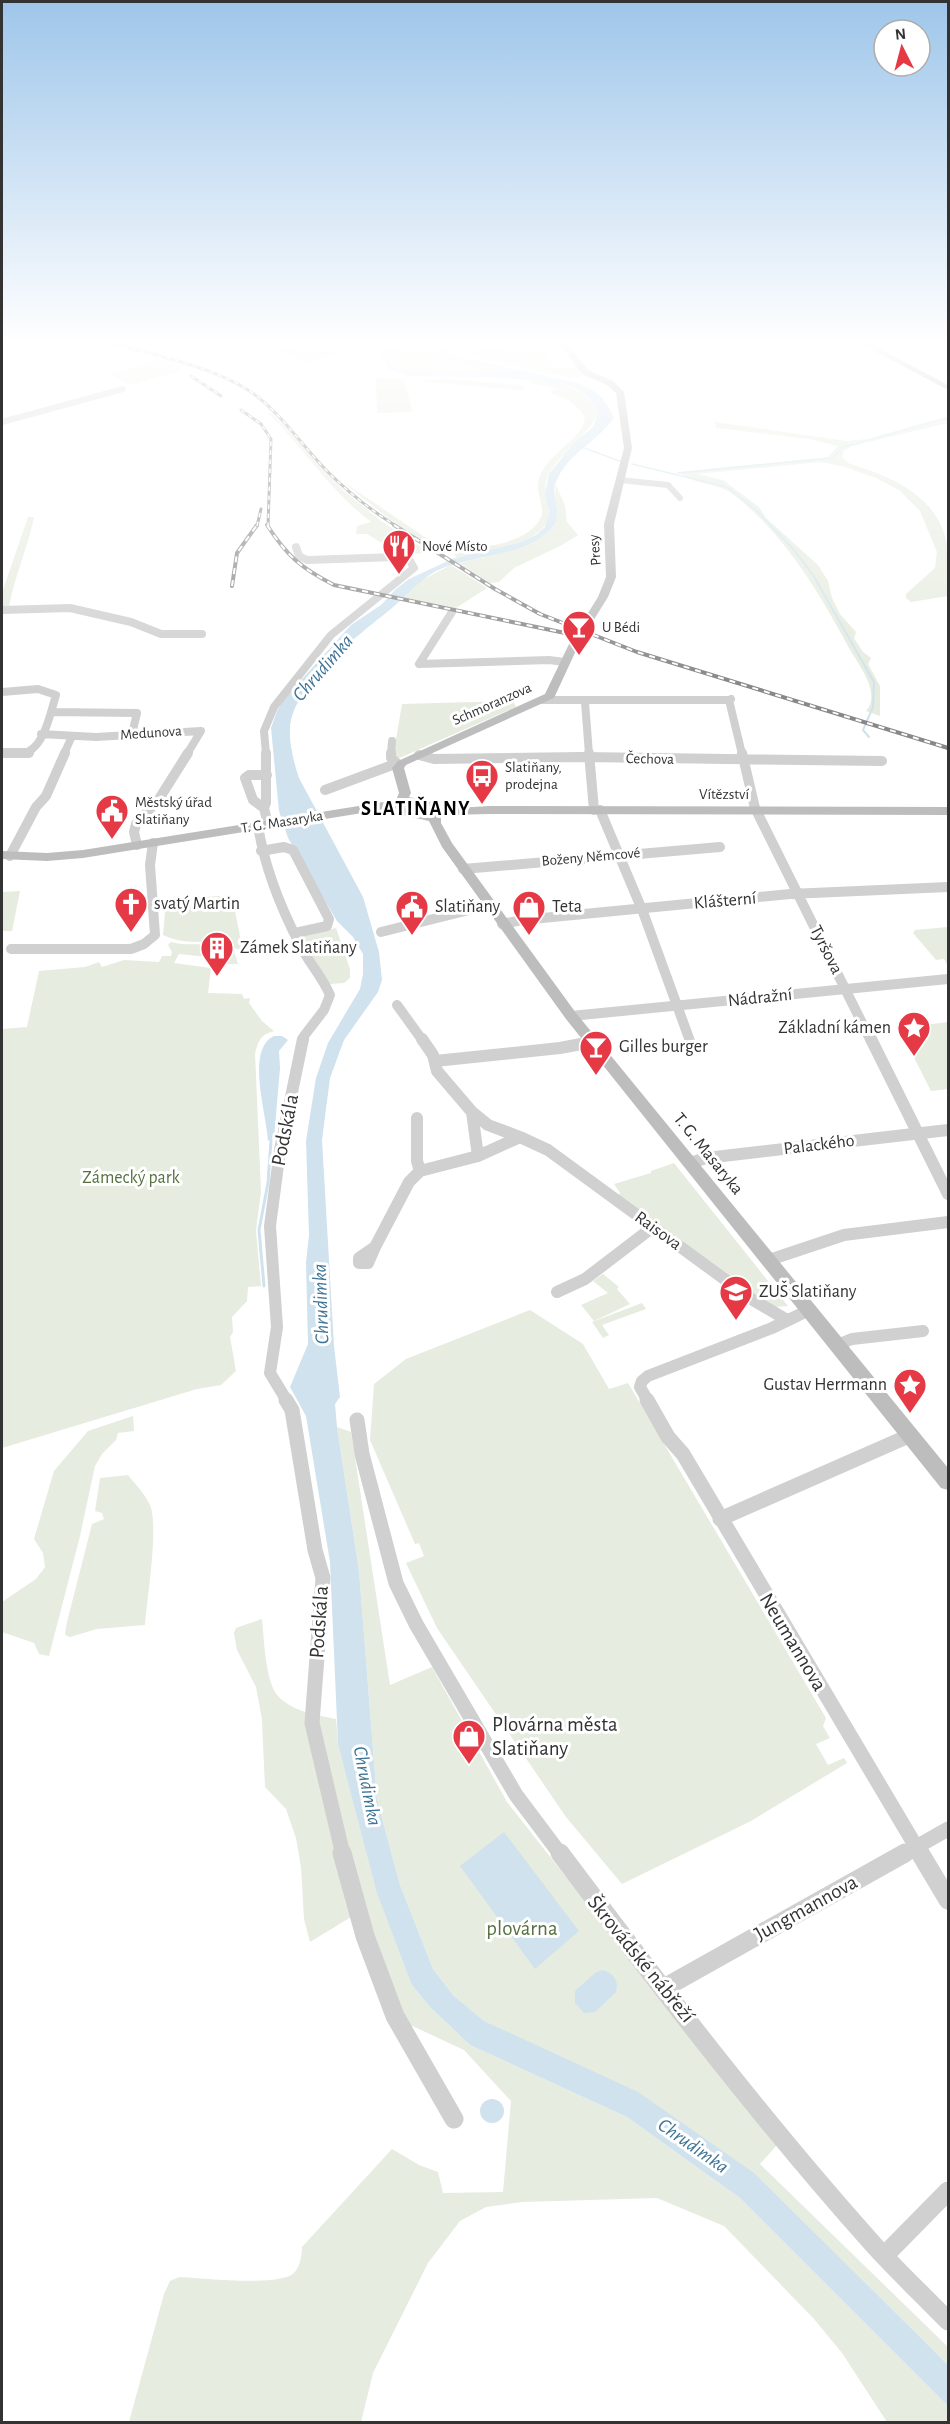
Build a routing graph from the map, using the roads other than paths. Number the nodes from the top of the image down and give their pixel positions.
1 (626, 457) edge
2 (620, 480) junction
3 (680, 498) dead end
4 (296, 547) dead end
5 (2, 610) edge
6 (452, 612) dead end
7 (581, 632) joint
8 (202, 634) dead end
9 (566, 662) junction
10 (2, 692) edge
11 (543, 700) junction
12 (585, 702) junction
13 (51, 712) junction
14 (41, 734) junction
15 (132, 734) junction
16 (72, 736) junction
17 (392, 741) dead end
18 (2, 753) edge
19 (419, 755) junction
20 (590, 758) junction
21 (743, 760) junction
22 (882, 761) dead end
23 (397, 765) junction
24 (267, 775) junction
25 (402, 782) junction
26 (325, 790) dead end
27 (401, 806) junction
28 (264, 808) junction
29 (597, 810) junction
30 (756, 810) junction
31 (427, 811) junction
32 (948, 811) edge
33 (266, 824) junction
34 (153, 843) junction
35 (446, 844) junction
36 (137, 845) junction
37 (720, 847) dead end
38 (261, 851) junction
39 (618, 855) junction
40 (6, 856) edge
41 (463, 869) junction
42 (948, 887) edge
43 (800, 894) junction
44 (489, 905) junction
45 (641, 908) junction
46 (502, 924) junction
47 (381, 932) dead end
48 (295, 933) junction
49 (11, 949) dead end
50 (948, 979) edge
51 (846, 989) junction
52 (397, 1005) dead end
53 (677, 1006) junction
54 (571, 1016) junction
55 (690, 1041) dead end
56 (592, 1042) junction
57 (435, 1061) junction
58 (472, 1112) junction
59 (417, 1118) dead end
60 (948, 1130) edge
61 (918, 1134) junction
62 (525, 1139) junction
63 (478, 1156) junction
64 (690, 1163) junction
65 (420, 1171) junction
66 (948, 1194) edge
67 (948, 1222) edge
68 (653, 1227) junction
69 (375, 1247) dead end
70 (769, 1260) junction
71 (557, 1292) dead end
72 (809, 1310) junction
73 (787, 1320) junction
74 (923, 1331) dead end
75 (837, 1345) junction
76 (357, 1420) dead end
77 (911, 1435) junction
78 (948, 1482) edge
79 (720, 1519) junction
80 (948, 1829) edge
81 (916, 1847) junction
82 (948, 1900) edge
83 (664, 1988) junction
84 (454, 2119) dead end
85 (948, 2191) edge
86 (884, 2256) junction
87 (948, 2321) edge

1 - 2 main road, Presy
2 - 3 street
2 - 7 main road, Presy
4 - 24 street
5 - 8 street
6 - 9 street
7 - 9 main road, Schmoranzova
9 - 11 main road, Schmoranzova
10 - 13 street
11 - 12 street
11 - 19 main road, Schmoranzova
12 - 20 street
12 - 21 street, Tyršova
13 - 14 street
13 - 15 street
14 - 16 street, Medunova
14 - 18 street
15 - 16 street, Medunova
15 - 36 street, Medunova
16 - 40 street
17 - 23 street
19 - 20 street, Čechova
19 - 23 main road, Schmoranzova
20 - 21 street, Čechova
20 - 29 street
21 - 22 street, Čechova
21 - 30 street, Tyršova
23 - 25 main road
23 - 26 street
24 - 28 street
24 - 28 street
25 - 27 main road
25 - 31 main road
27 - 31 main road, T. G. Masaryka
27 - 33 main road, T. G. Masaryka
28 - 33 street
29 - 30 main road, Vítězství
29 - 31 main road, Vítězství
29 - 39 street
30 - 32 main road, Vítězství
30 - 43 street, Tyršova
31 - 35 main road, T. G. Masaryka
31 - 35 main road, T. G. Masaryka
33 - 34 main road, T. G. Masaryka
33 - 38 street
34 - 36 main road, T. G. Masaryka
34 - 49 street
35 - 41 main road, T. G. Masaryka
36 - 40 main road, T. G. Masaryka
37 - 39 street, Boženy Němcové
38 - 48 street
38 - 48 street
39 - 41 street, Boženy Němcové
39 - 45 street
41 - 44 main road, T. G. Masaryka
42 - 43 street, Klášterní
43 - 45 street, Klášterní
43 - 51 street, Tyršova
44 - 46 main road, T. G. Masaryka
44 - 47 street
45 - 46 street, Klášterní
45 - 53 street
46 - 54 main road, T. G. Masaryka
48 - 84 street, Podskála
50 - 51 street, Nádražní
51 - 53 street, Nádražní
51 - 61 street, Tyršova
52 - 57 street, Raisova
53 - 54 street, Nádražní
53 - 55 street
54 - 56 main road, T. G. Masaryka
56 - 57 street
56 - 64 main road, T. G. Masaryka
57 - 58 street, Raisova
58 - 62 street, Raisova
58 - 63 street
59 - 65 street
60 - 61 street, Palackého
61 - 64 street, Palackého
61 - 66 street, Tyršova
62 - 63 street
62 - 68 street, Raisova
63 - 65 street
64 - 70 main road, T. G. Masaryka
65 - 69 street
67 - 70 street
68 - 71 street
68 - 73 street, Raisova
70 - 72 main road, T. G. Masaryka
72 - 73 street
72 - 75 main road, T. G. Masaryka
73 - 79 street, Neumannova
74 - 75 street
75 - 77 main road, T. G. Masaryka
76 - 83 street, Škrovádské nábřeží
77 - 78 main road, T. G. Masaryka
77 - 79 street
79 - 81 street, Neumannova
80 - 81 street, Jungmannova
81 - 82 street, Neumannova
81 - 83 street, Jungmannova
83 - 86 street, Škrovádské nábřeží
85 - 86 street
86 - 87 street, Škrovádské nábřeží

